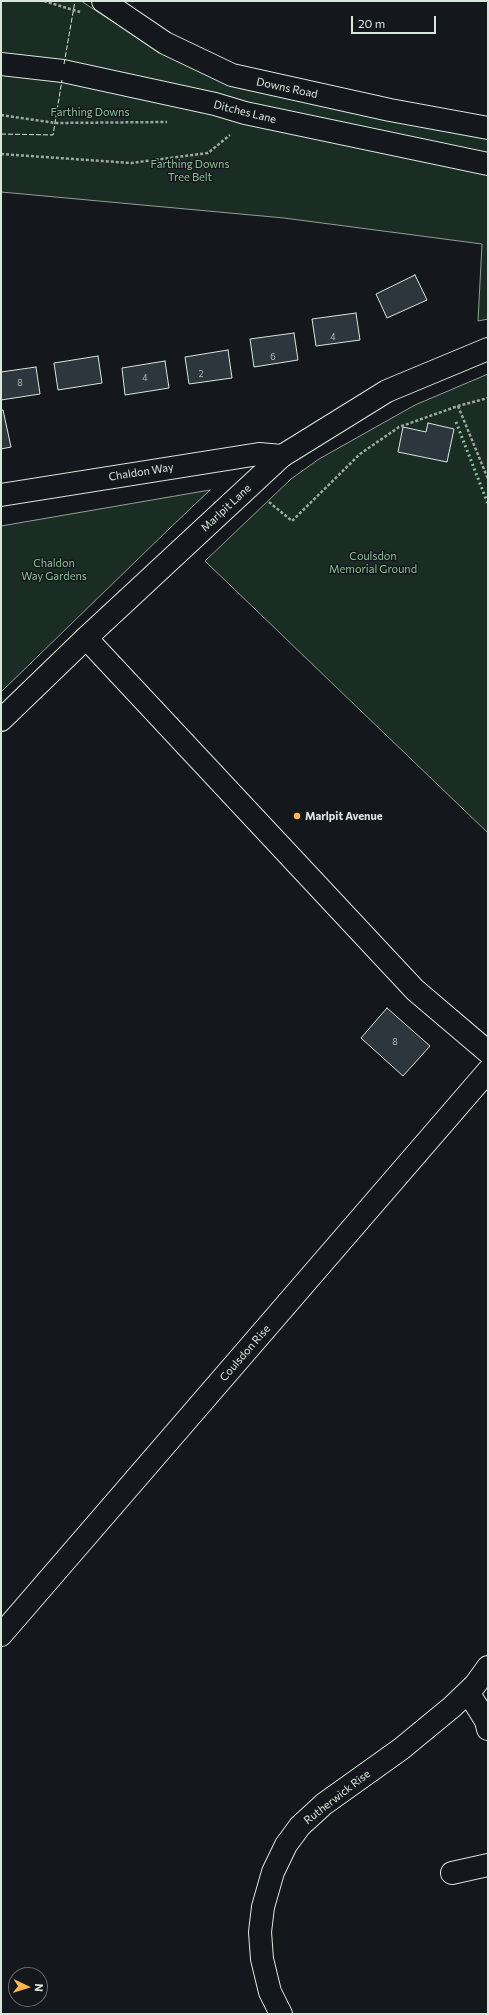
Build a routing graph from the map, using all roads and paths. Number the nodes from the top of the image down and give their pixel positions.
1 (103, 1) edge
2 (1, 64) edge
3 (246, 79) junction
4 (245, 113) junction
5 (1, 115) edge
6 (174, 122) dead end
7 (488, 128) edge
8 (1, 154) edge
9 (488, 164) edge
10 (488, 349) edge
11 (488, 398) edge
12 (458, 406) junction
13 (282, 456) junction
14 (488, 479) edge
15 (1, 495) edge
16 (278, 510) dead end
17 (86, 638) junction
18 (1, 720) edge
19 (488, 1052) edge
20 (488, 1071) edge
21 (1, 1635) edge
22 (488, 1668) edge
23 (468, 1692) junction
24 (488, 1729) edge
25 (488, 1865) edge
26 (452, 1873) dead end
27 (281, 2014) edge

1 - 3 street, Downs Road
2 - 4 street, Ditches Lane
3 - 4 street
3 - 7 street, Downs Road
4 - 8 path
4 - 9 street, Ditches Lane
5 - 6 path
10 - 13 street, Marlpit Lane
11 - 12 path
12 - 14 path
12 - 16 path
13 - 15 street, Chaldon Way
13 - 17 street, Marlpit Lane
17 - 18 street, Marlpit Lane
17 - 19 street
20 - 21 street, Coulsdon Rise
22 - 23 street, Rutherwick Rise
23 - 24 street
23 - 27 street, Rutherwick Rise
25 - 26 street

